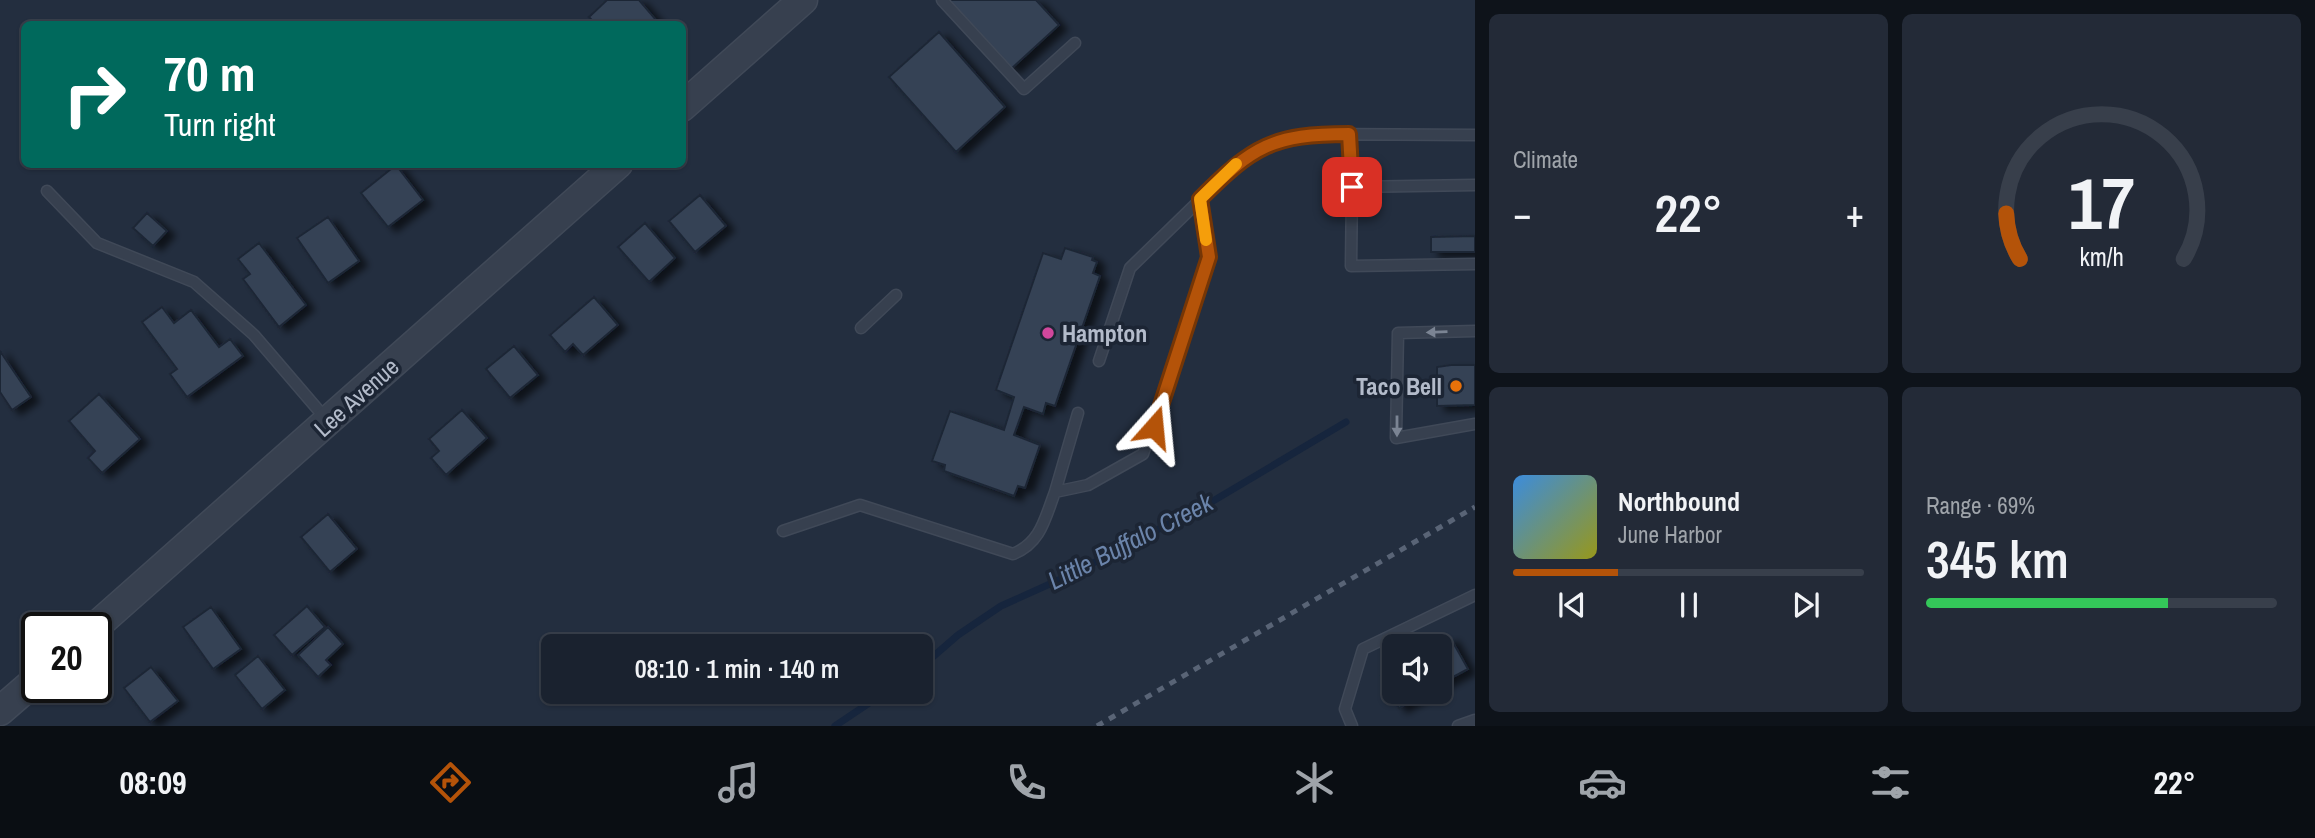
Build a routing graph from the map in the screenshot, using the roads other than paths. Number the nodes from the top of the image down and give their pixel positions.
1 (803, 0) edge
2 (942, 0) edge
3 (1075, 43) dead end
4 (686, 103) edge
5 (1349, 134) junction
6 (1475, 135) edge
7 (613, 168) edge
8 (1475, 185) edge
9 (1352, 187) junction
10 (47, 191) dead end
11 (1200, 199) junction
12 (1475, 264) edge
13 (896, 295) dead end
14 (861, 328) dead end
15 (1475, 331) edge
16 (1100, 361) dead end
17 (1078, 413) dead end
18 (328, 421) junction
19 (1475, 424) edge
20 (1055, 492) junction
21 (783, 531) dead end
22 (1475, 594) edge
23 (112, 612) edge
24 (21, 692) edge
25 (0, 711) edge
26 (1475, 720) edge
27 (1352, 726) edge
28 (1458, 726) edge

1 - 4 street
2 - 3 lane
5 - 6 lane
5 - 9 lane
5 - 11 lane
7 - 18 street, Lee Avenue
8 - 9 lane
9 - 12 lane
10 - 18 lane
11 - 16 lane
11 - 20 lane
13 - 14 lane
15 -> 19 lane
17 - 20 lane
18 - 23 street, Lee Avenue
20 - 21 lane
22 - 27 lane
24 - 25 street
26 - 28 lane

